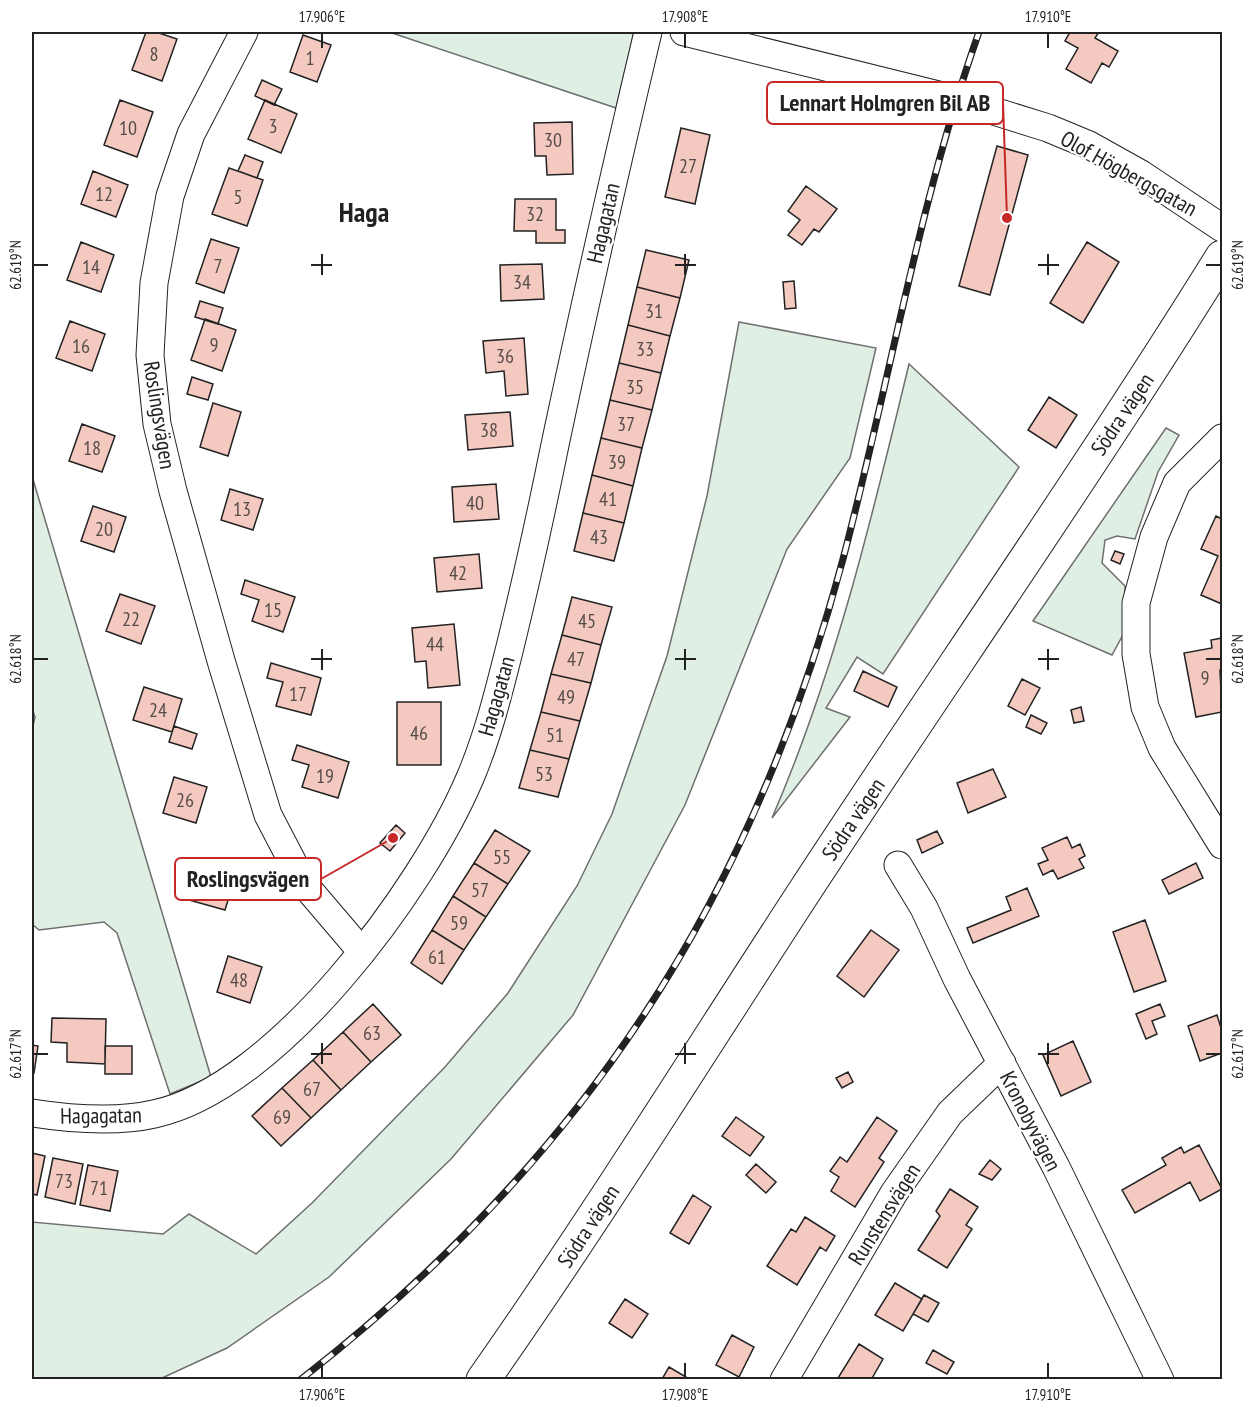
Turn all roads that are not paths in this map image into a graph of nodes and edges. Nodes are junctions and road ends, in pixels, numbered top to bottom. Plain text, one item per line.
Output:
1 (244, 32) edge
2 (648, 32) edge
3 (684, 32) edge
4 (1222, 228) edge
5 (1222, 257) edge
6 (1222, 438) edge
7 (1222, 845) edge
8 (898, 865) dead end
9 (362, 952) junction
10 (1002, 1063) junction
11 (32, 1113) edge
12 (483, 1380) edge
13 (784, 1380) edge
14 (1160, 1380) edge

1 - 9 street, Roslingsvägen
2 - 9 street, Hagagatan
3 - 4 street, Olof Högbergsgatan
5 - 12 highway, Södra vägen
6 - 7 street
8 - 10 street, Kronobyvägen
9 - 11 street, Hagagatan
10 - 13 street, Runstensvägen
10 - 14 street, Kronobyvägen

